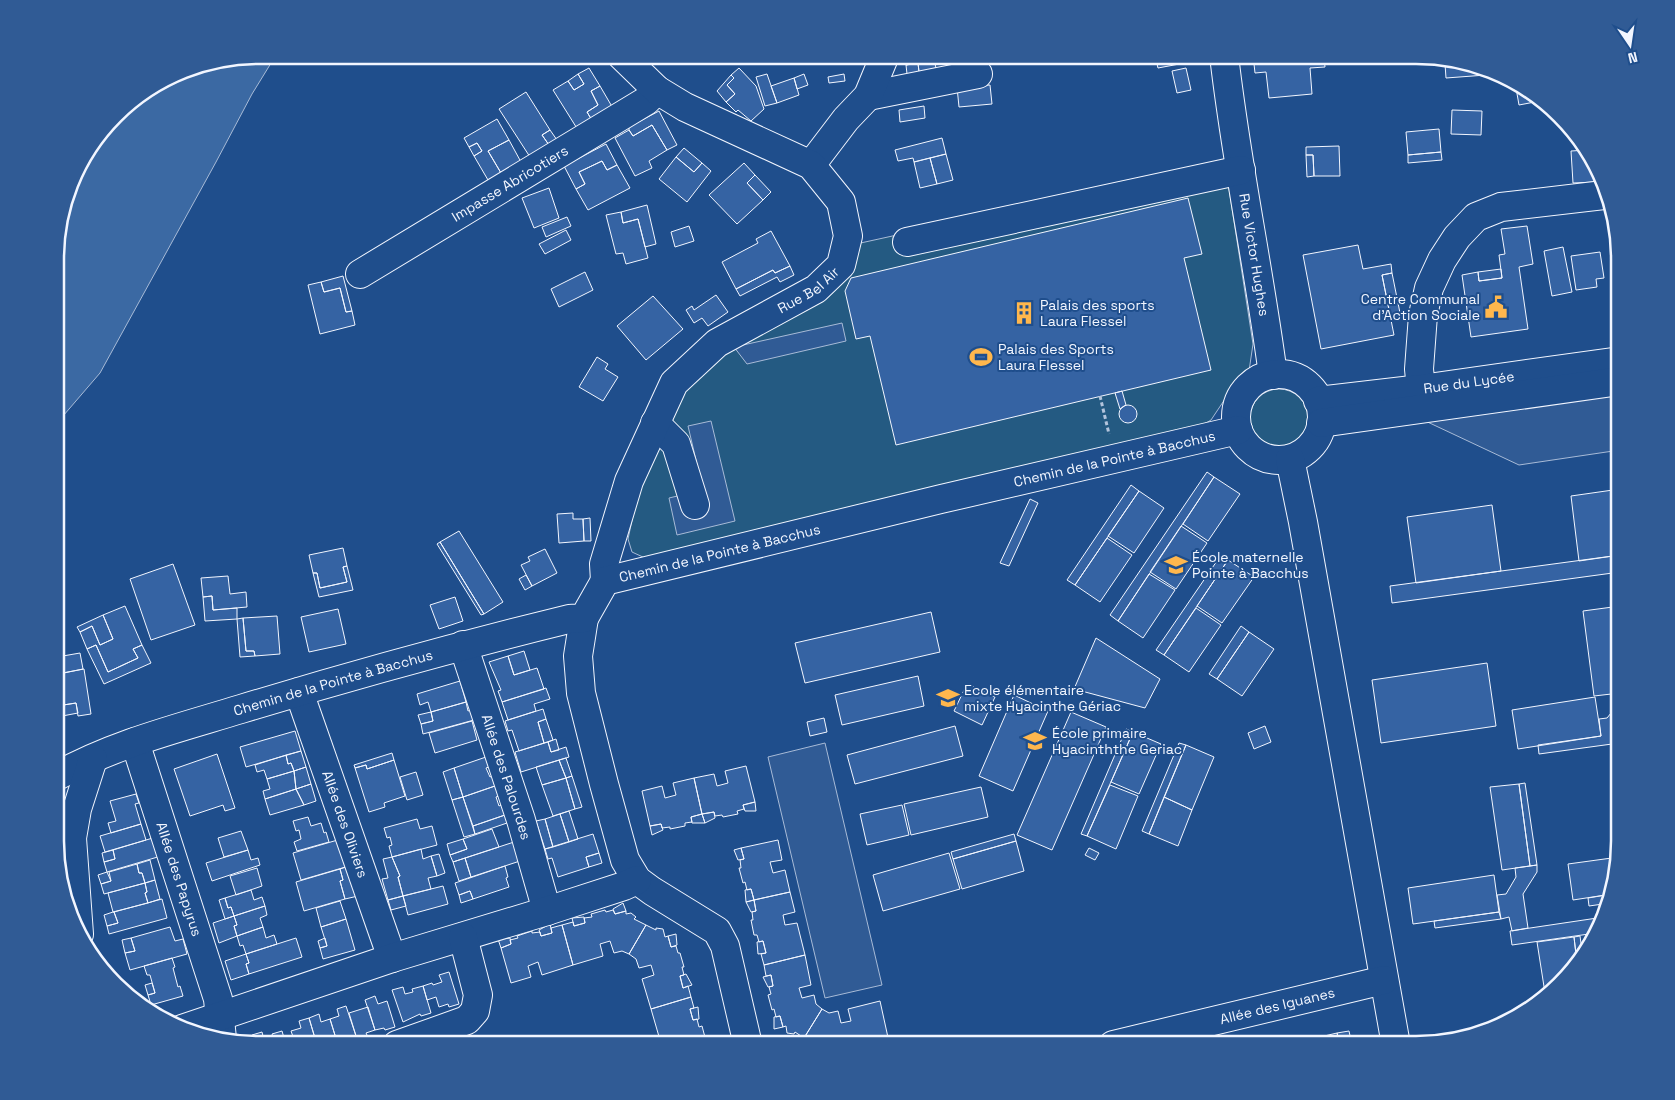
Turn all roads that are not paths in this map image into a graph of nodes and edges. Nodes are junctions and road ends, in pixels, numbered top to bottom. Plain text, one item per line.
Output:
1 (631, 64) edge
2 (881, 64) edge
3 (1225, 64) edge
4 (978, 74) dead end
5 (657, 90) junction
6 (868, 96) junction
7 (811, 165) junction
8 (1241, 170) junction
9 (1601, 195) edge
10 (907, 242) dead end
11 (360, 274) dead end
12 (1611, 362) edge
13 (1273, 375) junction
14 (1611, 382) edge
15 (1421, 389) junction
16 (1320, 412) junction
17 (655, 423) junction
18 (1238, 430) junction
19 (1290, 459) junction
20 (695, 505) dead end
21 (605, 581) junction
22 (584, 618) junction
23 (463, 645) junction
24 (299, 692) junction
25 (135, 742) junction
26 (93, 759) junction
27 (64, 773) edge
28 (637, 880) junction
29 (547, 911) junction
30 (77, 912) edge
31 (463, 936) junction
32 (392, 958) junction
33 (1384, 980) junction
34 (203, 1028) edge
35 (220, 1028) edge
36 (422, 1036) edge
37 (746, 1036) edge
38 (1151, 1036) edge
39 (1394, 1036) edge

1 - 5 street, Rue Bel Air
2 - 6 street
3 - 8 street, Rue Victor Hughes
4 - 6 street
5 - 7 street, Rue Bel Air
5 - 11 street, Impasse Abricotiers
6 - 7 street
7 - 17 street, Rue Bel Air
8 - 10 street
8 - 13 street, Rue Victor Hughes
9 - 15 street
12 - 15 street, Rue du Lycée
13 - 16 street
13 - 18 street
14 - 16 street, Rue du Lycée
15 - 16 street, Rue du Lycée
16 - 19 street
17 - 20 street
17 - 21 street, Rue Bel Air
18 - 19 street
18 - 21 street, Chemin de la Pointe à Bacchus
19 - 33 street
21 - 22 street, Chemin de la Pointe à Bacchus
22 - 23 street, Chemin de la Pointe à Bacchus
22 - 28 street
23 - 24 street, Chemin de la Pointe à Bacchus
23 - 29 street, Allée des Palourdes
24 - 25 street, Chemin de la Pointe à Bacchus
24 - 32 street, Allée des Oliviers
25 - 26 street, Chemin de la Pointe à Bacchus
25 - 35 street, Allée des Papyrus
26 - 27 street, Chemin de la Pointe à Bacchus
26 - 30 street
28 - 29 street
28 - 37 street
29 - 31 street
31 - 32 street
31 - 36 street
32 - 35 street
33 - 38 street, Allée des Iguanes
33 - 39 street
34 - 35 street

